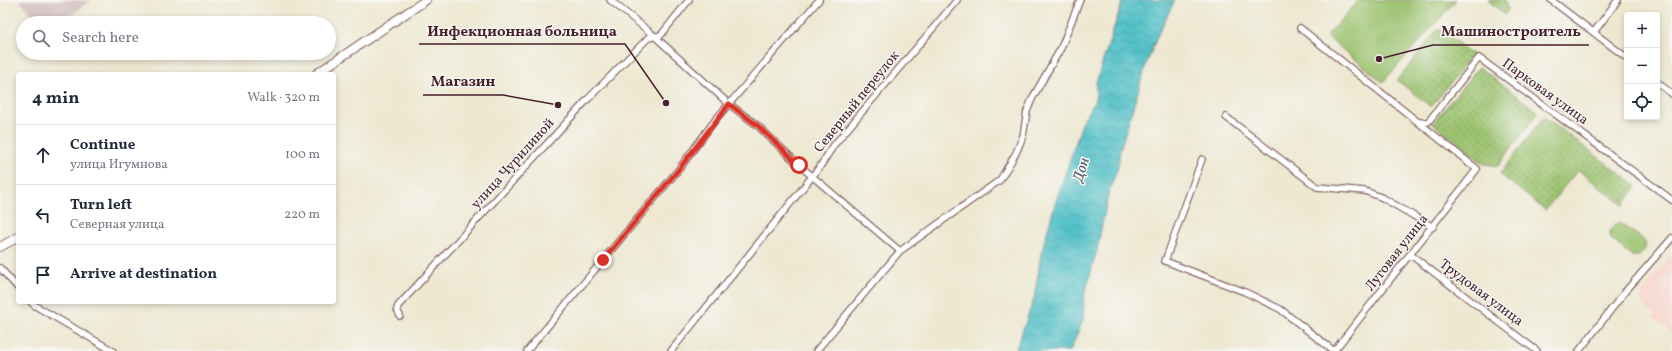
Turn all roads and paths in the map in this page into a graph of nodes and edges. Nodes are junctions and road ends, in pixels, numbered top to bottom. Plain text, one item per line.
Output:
1 (426, 0) edge
2 (610, 0) edge
3 (689, 0) edge
4 (819, 0) edge
5 (957, 0) edge
6 (1080, 0) edge
7 (1551, 0) edge
8 (1618, 0) edge
9 (1300, 28) dead end
10 (1594, 32) junction
11 (654, 37) junction
12 (1624, 56) edge
13 (319, 72) edge
14 (1660, 84) edge
15 (1672, 94) edge
16 (729, 104) junction
17 (1226, 117) dead end
18 (1418, 122) junction
19 (1202, 159) dead end
20 (812, 176) junction
21 (1672, 200) edge
22 (1433, 227) junction
23 (16, 238) edge
24 (1672, 238) edge
25 (0, 248) edge
26 (900, 251) junction
27 (1411, 255) junction
28 (0, 268) edge
29 (16, 286) edge
30 (33, 304) edge
31 (400, 316) dead end
32 (113, 351) edge
33 (527, 351) edge
34 (671, 351) edge
35 (816, 351) edge
36 (1334, 351) edge
37 (1537, 351) edge
38 (1579, 351) edge

1 - 13 street
2 - 11 street
3 - 11 street, улица Чурилиной
4 - 16 street
5 - 20 street, Северный переулок
6 - 26 street
7 - 10 street
8 - 10 street
9 - 18 street
10 - 12 street
11 - 16 street
11 - 31 street, улица Чурилиной
14 - 15 street
16 - 20 street
16 - 33 street
17 - 22 street
18 - 21 street, Парковая улица
18 - 22 street, Луговая улица
19 - 36 street
20 - 26 street
20 - 34 street, Северный переулок
22 - 27 street, Луговая улица
23 - 25 street
24 - 38 street
26 - 35 street
27 - 36 street, Луговая улица
27 - 37 street, Трудовая улица
28 - 29 street
30 - 32 street

